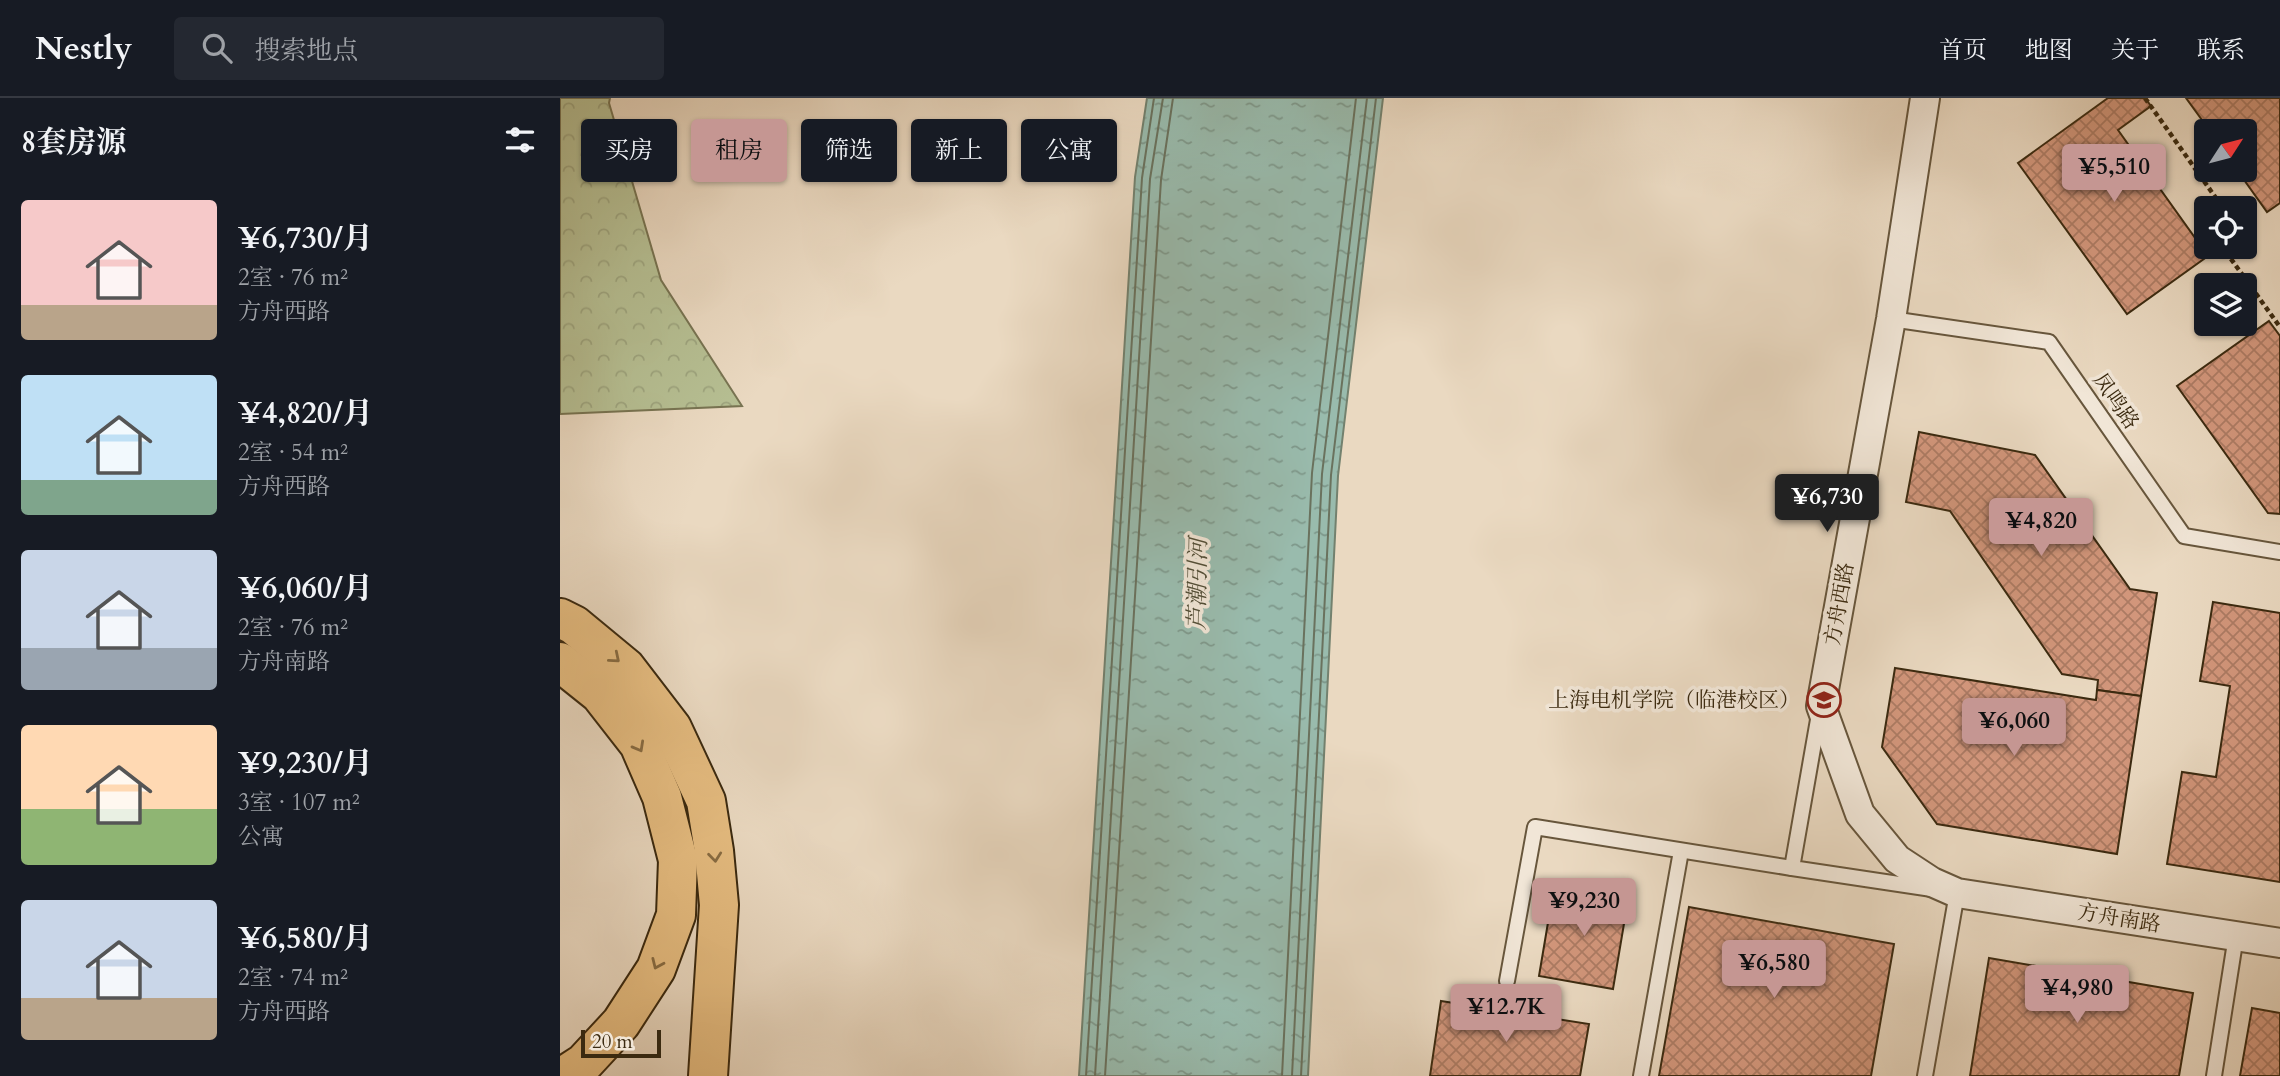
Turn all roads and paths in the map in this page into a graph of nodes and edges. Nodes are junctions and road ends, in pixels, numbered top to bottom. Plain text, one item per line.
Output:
1 (1925, 98) edge
2 (2145, 98) edge
3 (2214, 196) edge
4 (2231, 259) edge
5 (1891, 319) junction
6 (2280, 327) edge
7 (2280, 552) edge
8 (560, 618) edge
9 (560, 662) edge
10 (1821, 706) junction
11 (1681, 850) junction
12 (1792, 868) junction
13 (1957, 893) junction
14 (2236, 936) junction
15 (2280, 943) edge
16 (1507, 981) dead end
17 (564, 1076) edge
18 (708, 1076) edge
19 (1641, 1076) edge
20 (1925, 1076) edge
21 (2214, 1076) edge

1 - 5 street, 方舟西路
2 - 3 path
4 - 6 path
5 - 7 lane, 凤鸣路
5 - 10 street, 方舟西路
8 -> 18 highway
9 -> 17 highway
10 - 12 lane
10 - 13 street
11 - 12 lane
11 - 16 lane
11 - 19 lane
12 - 13 lane
13 - 14 street, 方舟南路
13 - 20 lane
14 - 15 street, 方舟南路
14 - 21 lane

